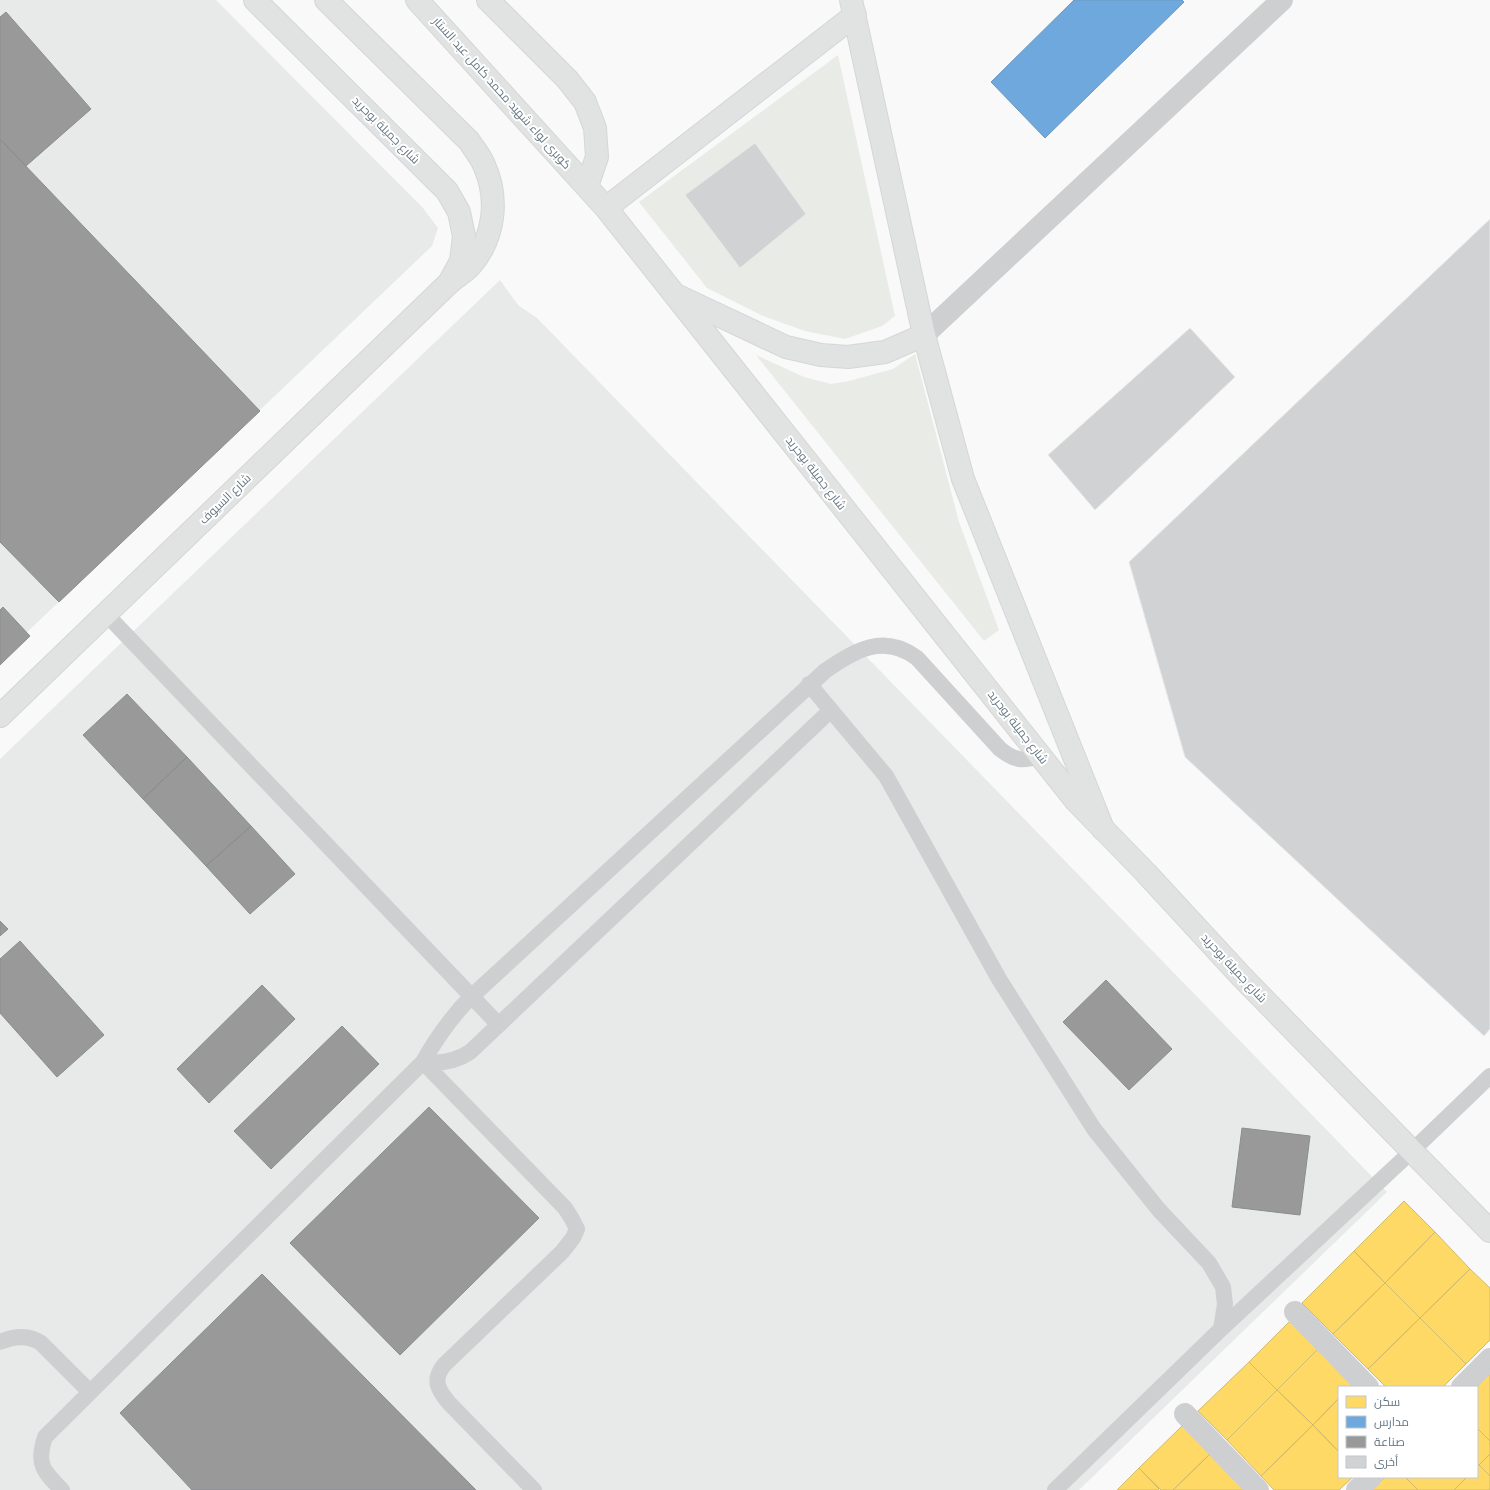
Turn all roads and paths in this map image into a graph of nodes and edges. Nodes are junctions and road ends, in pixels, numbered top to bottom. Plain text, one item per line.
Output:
1 (255, 0) edge
2 (326, 0) edge
3 (417, 0) edge
4 (488, 0) edge
5 (1282, 0) edge
6 (853, 8) edge
7 (587, 186) junction
8 (606, 208) junction
9 (449, 283) junction
10 (674, 295) junction
11 (924, 335) junction
12 (106, 614) junction
13 (809, 684) junction
14 (831, 710) junction
15 (0, 716) edge
16 (1040, 755) junction
17 (1103, 829) junction
18 (472, 996) junction
19 (499, 1025) junction
20 (423, 1062) junction
21 (1490, 1076) edge
22 (1412, 1151) junction
23 (1490, 1231) edge
24 (1295, 1312) dead end
25 (1221, 1329) junction
26 (0, 1342) edge
27 (1490, 1359) edge
28 (1367, 1386) edge
29 (1463, 1386) edge
30 (90, 1392) junction
31 (1185, 1414) dead end
32 (1369, 1478) edge
33 (62, 1490) edge
34 (534, 1490) edge
35 (1055, 1490) edge
36 (1258, 1490) edge
37 (1357, 1490) edge

1 - 9 main road, شارع جميلة بوحريد
2 - 9 main road
3 - 7 main road, كوبرى لواء شهيد محمد كامل عبد الستار
4 - 7 main road
5 - 11 street
6 - 8 main road
6 - 11 main road
7 - 8 main road, شارع جميلة بوحريد
8 - 10 main road, شارع جميلة بوحريد
9 - 12 main road, شارع السيوف
10 - 11 main road
10 - 16 main road, شارع جميلة بوحريد
11 - 17 main road
12 - 15 main road, شارع السيوف
12 - 18 lane
13 - 14 lane
13 - 16 lane
13 - 18 lane
14 - 19 lane
14 - 25 lane
16 - 17 main road, شارع جميلة بوحريد
17 - 22 main road, شارع جميلة بوحريد
18 - 19 lane
18 - 20 lane
19 - 20 lane
20 - 30 lane
20 - 34 lane
21 - 22 lane
22 - 23 main road, شارع جميلة بوحريد
22 - 25 lane
24 - 28 street
25 - 35 lane
26 - 30 lane
27 - 29 street
30 - 33 lane
31 - 36 street
32 - 37 street

